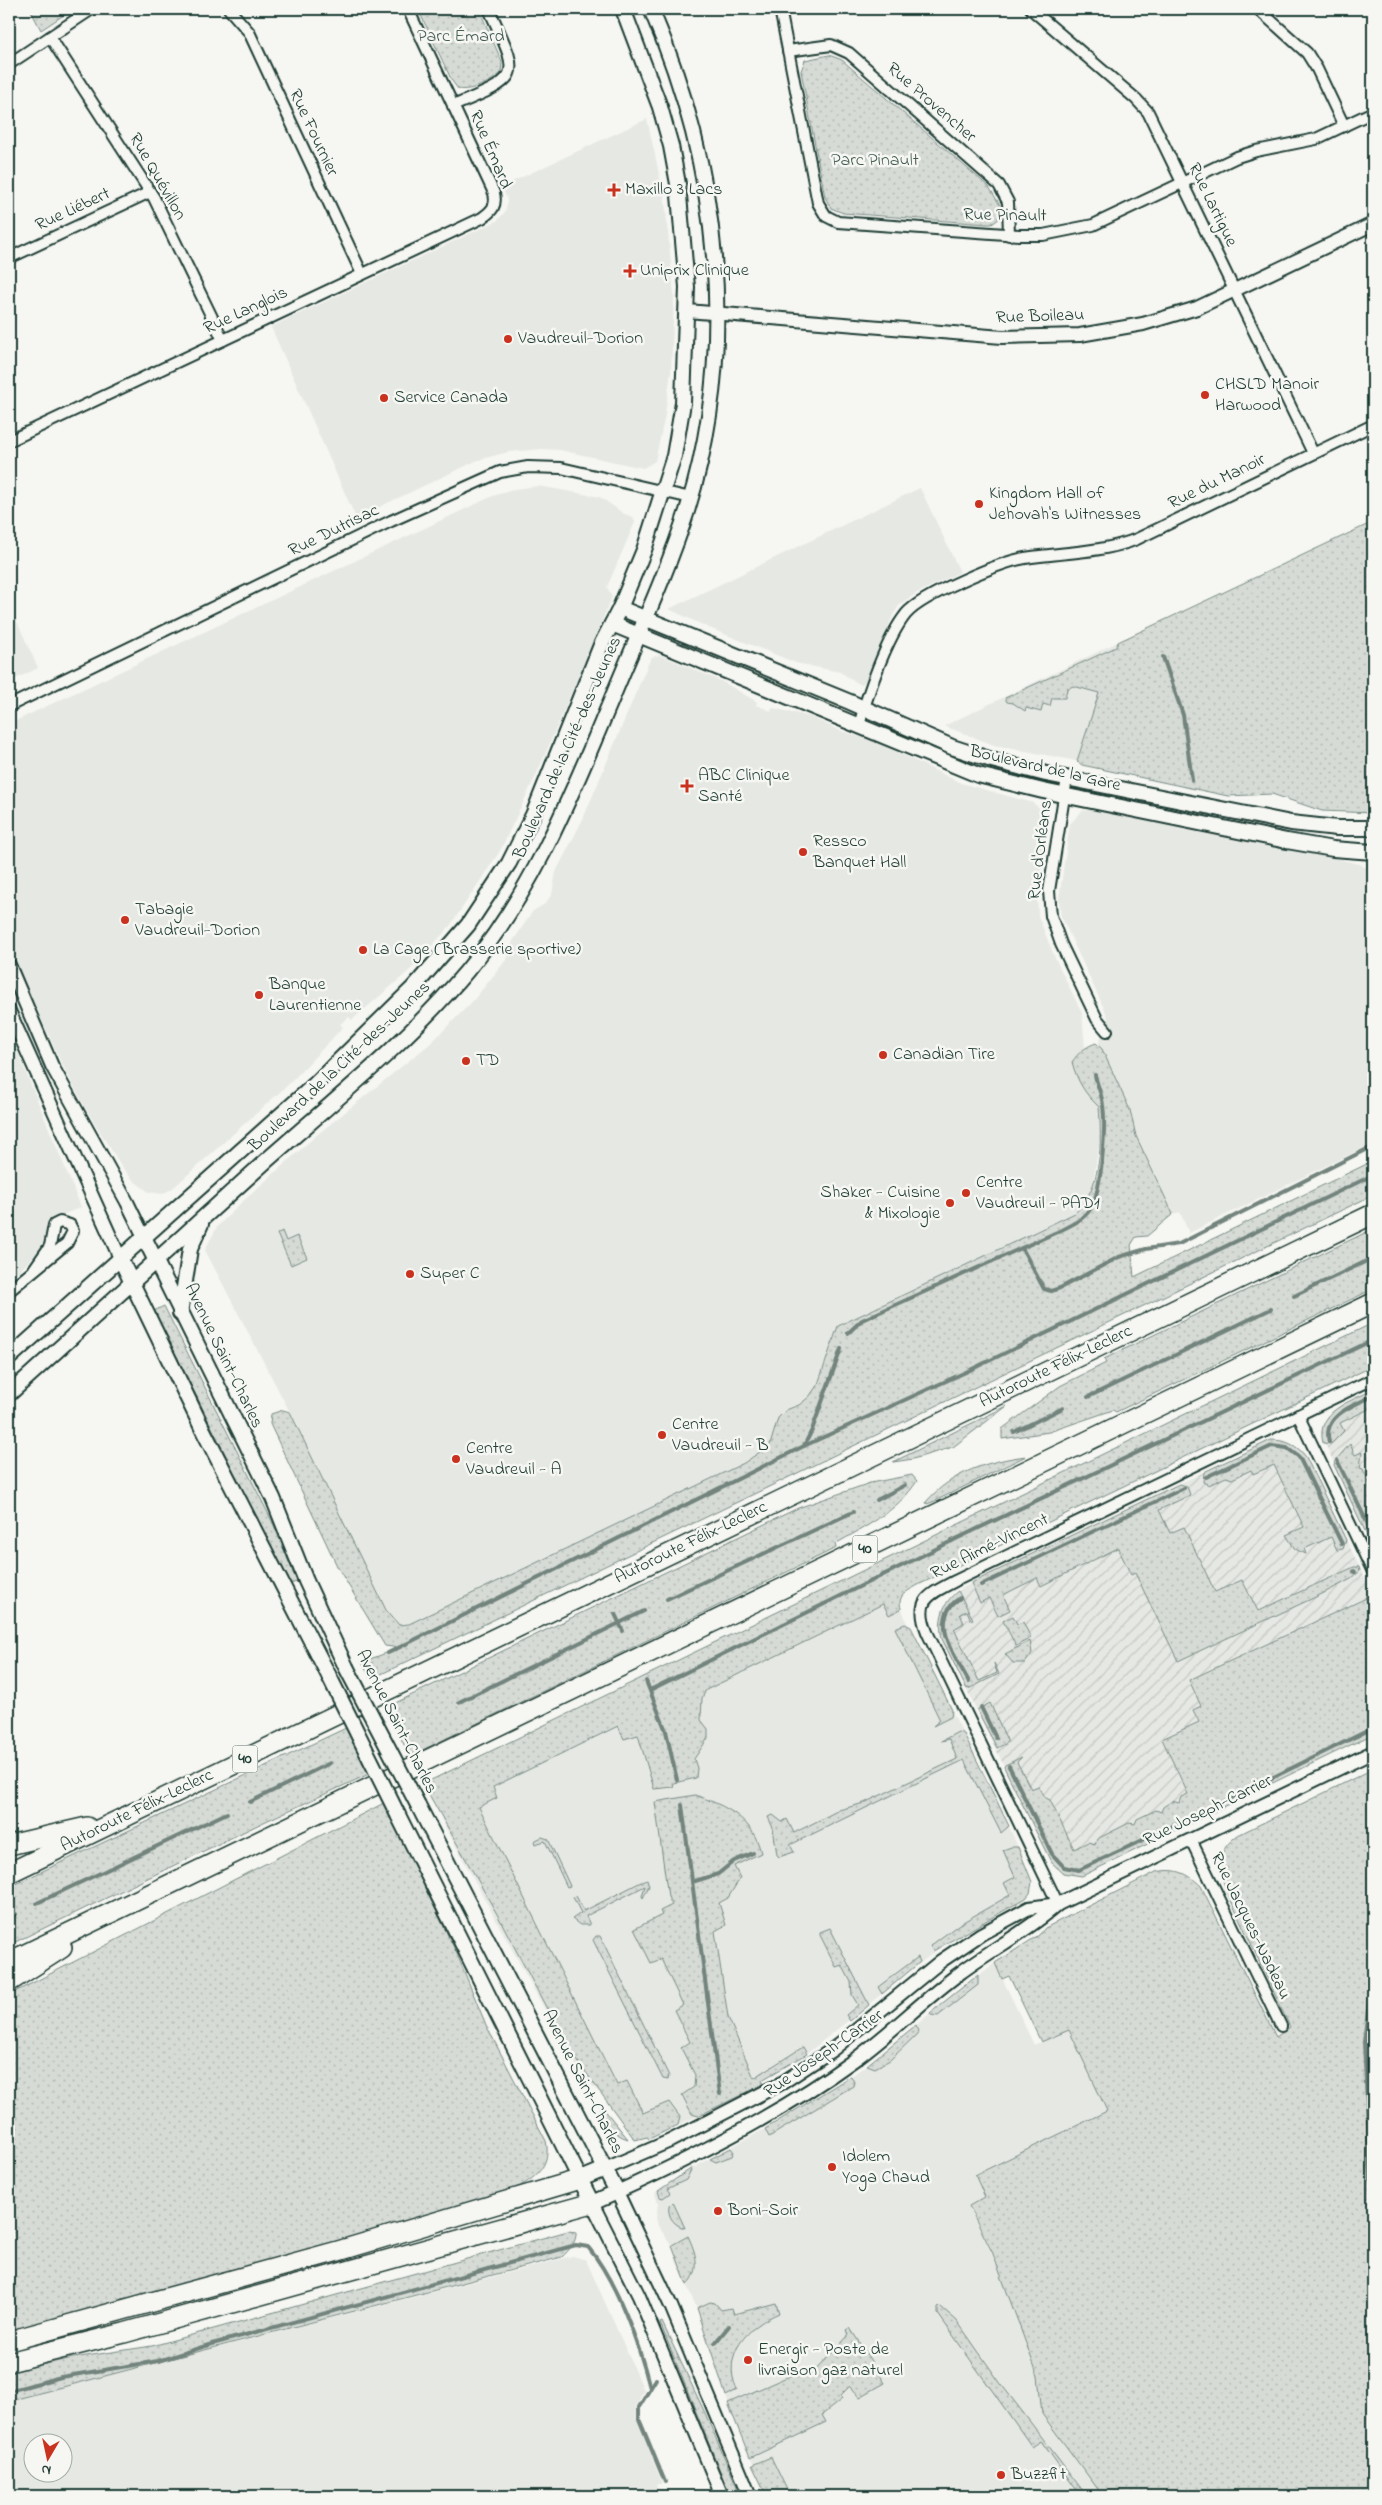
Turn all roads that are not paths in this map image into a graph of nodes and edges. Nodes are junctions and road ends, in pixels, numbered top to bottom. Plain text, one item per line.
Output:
1 (92, 9) edge
2 (229, 9) edge
3 (408, 9) edge
4 (489, 9) edge
5 (623, 9) edge
6 (651, 9) edge
7 (780, 9) edge
8 (1031, 9) edge
9 (1258, 9) edge
10 (50, 37) junction
11 (788, 51) junction
12 (9, 64) edge
13 (453, 106) junction
14 (1373, 112) edge
15 (1344, 126) junction
16 (1183, 184) junction
17 (150, 192) junction
18 (494, 207) joint
19 (1373, 224) edge
20 (1009, 235) junction
21 (9, 258) edge
22 (362, 274) junction
23 (1234, 292) junction
24 (687, 311) junction
25 (717, 315) junction
26 (223, 340) junction
27 (1373, 425) edge
28 (9, 441) edge
29 (1313, 454) junction
30 (664, 491) junction
31 (691, 498) junction
32 (620, 608) junction
33 (645, 618) junction
34 (612, 624) junction
35 (638, 635) junction
36 (9, 706) edge
37 (864, 708) junction
38 (859, 726) junction
39 (1067, 778) junction
40 (1064, 795) junction
41 (1373, 828) edge
42 (1373, 852) edge
43 (9, 965) edge
44 (9, 1010) edge
45 (1108, 1031) dead end
46 (1373, 1214) edge
47 (205, 1217) junction
48 (144, 1237) junction
49 (120, 1258) junction
50 (155, 1262) junction
51 (34, 1269) junction
52 (132, 1282) junction
53 (9, 1291) edge
54 (1373, 1303) edge
55 (180, 1313) junction
56 (9, 1358) edge
57 (1373, 1379) edge
58 (9, 1394) edge
59 (1298, 1415) junction
60 (1373, 1572) edge
61 (1373, 1752) edge
62 (120, 1820) junction
63 (1191, 1840) junction
64 (9, 1845) edge
65 (9, 1873) edge
66 (133, 1902) junction
67 (1058, 1904) junction
68 (9, 1962) edge
69 (9, 1982) edge
70 (1281, 2026) dead end
71 (605, 2169) junction
72 (581, 2179) junction
73 (617, 2192) junction
74 (592, 2203) junction
75 (9, 2341) edge
76 (9, 2362) edge
77 (722, 2496) edge
78 (750, 2496) edge

1 - 10 street
2 - 22 street, Rue Fournier
3 - 13 street, Rue Émard
4 - 13 street, Rue Émard
5 - 24 main road, Boulevard de la Cité-des-Jeunes
6 - 25 main road, Boulevard de la Cité-des-Jeunes
7 - 11 street, Rue Pinault
8 - 16 street, Rue Lartigue
9 - 15 street
10 - 12 street
10 - 17 street, Rue Quévillon
11 - 20 street, Rue Provencher
11 - 20 street, Rue Pinault
13 - 18 street, Rue Émard
14 - 15 street, Rue Pinault
15 - 16 street, Rue Pinault
16 - 20 street, Rue Pinault
16 - 23 street, Rue Lartigue
17 - 21 street, Rue Liébert
17 - 26 street, Rue Quévillon
18 - 22 street, Rue Langlois
19 - 23 street, Rue Boileau
22 - 26 street, Rue Langlois
23 - 25 street, Rue Boileau
23 - 29 street, Rue Lartigue
24 - 25 street, Rue Boileau
24 - 30 main road, Boulevard de la Cité-des-Jeunes
25 - 31 main road, Boulevard de la Cité-des-Jeunes
26 - 28 street, Rue Langlois
27 - 29 street, Rue du Manoir
29 - 37 street, Rue du Manoir
30 - 31 street, Rue Dutrisac
30 - 32 main road, Boulevard de la Cité-des-Jeunes
30 - 36 street, Rue Dutrisac
31 - 33 main road, Boulevard de la Cité-des-Jeunes
32 - 33 main road, Boulevard de la Gare
32 - 34 main road, Boulevard de la Cité-des-Jeunes
33 - 35 main road, Boulevard de la Cité-des-Jeunes
33 - 37 main road, Boulevard de la Gare
34 - 35 main road, Boulevard de la Gare
34 - 48 main road, Boulevard de la Cité-des-Jeunes
35 - 38 main road, Boulevard de la Gare
35 - 47 main road, Boulevard de la Cité-des-Jeunes
37 - 38 street, Rue du Manoir
37 - 39 main road, Boulevard de la Gare
38 - 40 main road, Boulevard de la Gare
39 - 40 street, Rue d'Orléans
39 - 41 main road, Boulevard de la Gare
40 - 42 main road, Boulevard de la Gare
40 - 45 street, Rue d'Orléans
43 - 48 street, Avenue Saint-Charles
44 - 49 street
46 - 62 highway, Autoroute Félix-Leclerc / 40
47 - 50 main road, Boulevard de la Cité-des-Jeunes
47 - 55 main road
48 - 49 main road, Boulevard de la Cité-des-Jeunes
48 - 50 main road, Avenue Saint-Charles
49 - 52 main road
49 - 56 main road, Boulevard de la Cité-des-Jeunes
50 - 52 main road, Boulevard de la Cité-des-Jeunes
50 - 55 main road, Avenue Saint-Charles
51 - 51 street
51 - 53 street
52 - 58 main road, Boulevard de la Cité-des-Jeunes
52 - 72 main road, bridge
54 - 66 highway, 40
55 - 71 main road, Avenue Saint-Charles, bridge
57 - 59 street, Rue Aimé-Vincent
59 - 60 street
59 - 67 street, Rue Aimé-Vincent
61 - 63 street, Rue Joseph-Carrier
62 - 64 highway
62 - 65 highway, Autoroute Félix-Leclerc / 40
63 - 67 street, Rue Joseph-Carrier
63 - 70 street, Rue Jacques-Nadeau
66 - 68 highway, 40
66 - 69 highway
67 - 71 street, Rue Joseph-Carrier
67 - 73 street, Rue Joseph-Carrier
71 - 72 main road, Rue Joseph-Carrier
71 - 73 main road, Avenue Saint-Charles
72 - 74 main road
72 - 75 highway
73 - 74 main road, Rue Joseph-Carrier
73 - 78 street, Avenue Saint-Charles
74 - 76 highway
74 - 77 street

